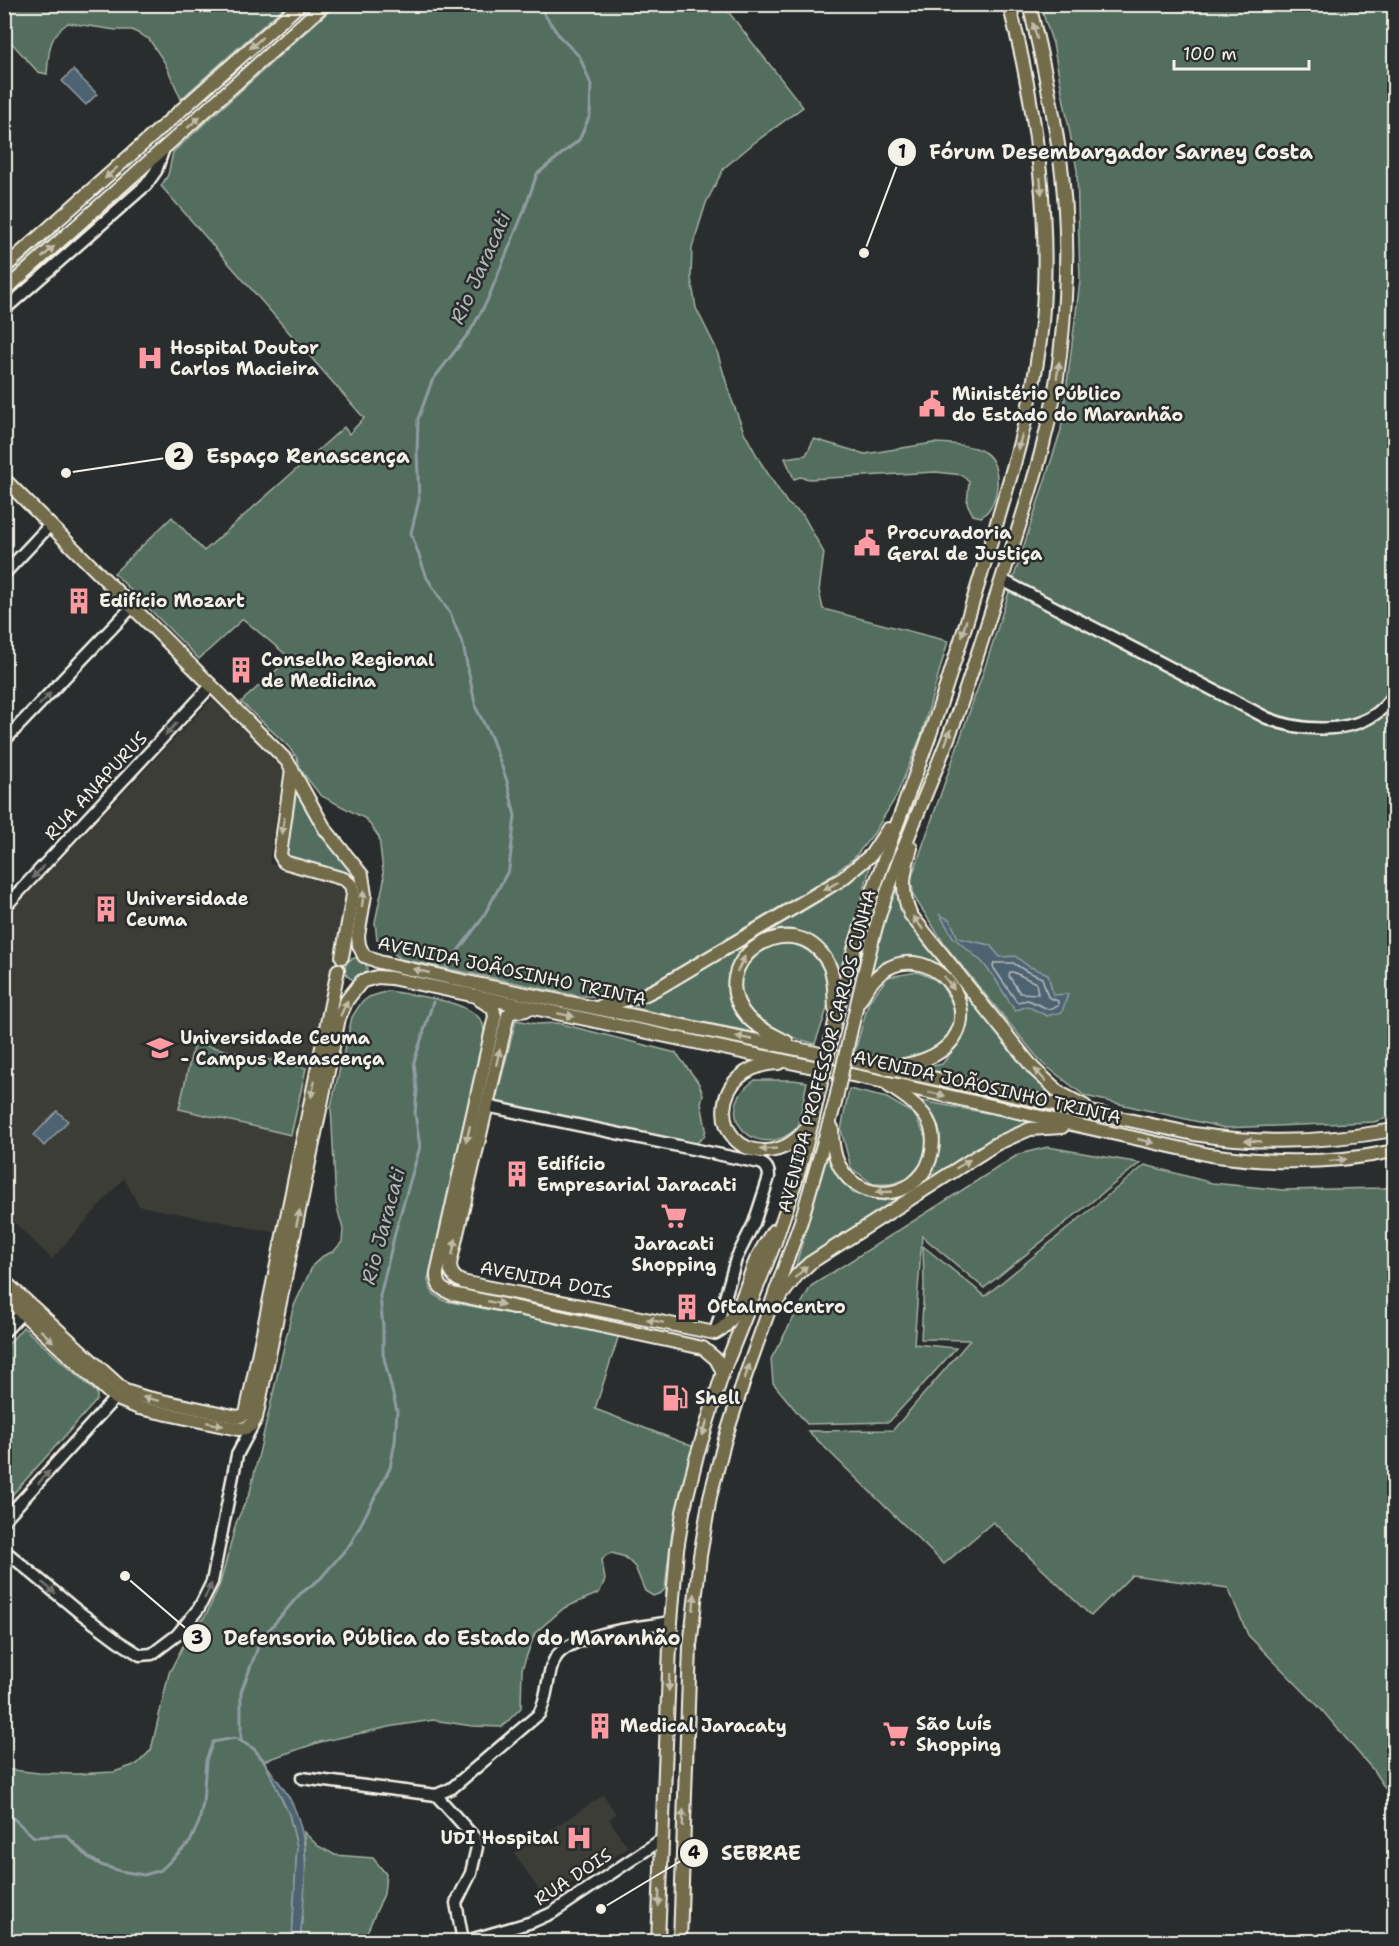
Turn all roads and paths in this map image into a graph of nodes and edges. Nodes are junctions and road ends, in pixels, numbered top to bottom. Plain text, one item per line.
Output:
1 (300, 4) edge
2 (325, 4) edge
3 (1029, 4) edge
4 (1009, 6) edge
5 (1045, 69) junction
6 (1029, 94) junction
7 (164, 148) junction
8 (1059, 152) junction
9 (4, 268) edge
10 (4, 291) edge
11 (4, 310) edge
12 (4, 479) edge
13 (50, 525) junction
14 (4, 574) edge
15 (1002, 580) junction
16 (132, 607) junction
17 (211, 686) junction
18 (1395, 695) edge
19 (4, 741) edge
20 (292, 769) junction
21 (927, 792) junction
22 (908, 795) junction
23 (4, 908) edge
24 (365, 956) junction
25 (342, 957) junction
26 (338, 970) junction
27 (362, 981) junction
28 (468, 994) junction
29 (594, 1008) junction
30 (538, 1009) junction
31 (835, 1024) junction
32 (850, 1032) junction
33 (802, 1050) junction
34 (807, 1065) junction
35 (883, 1068) junction
36 (880, 1081) junction
37 (486, 1106) junction
38 (833, 1108) junction
39 (1107, 1116) junction
40 (813, 1118) junction
41 (1089, 1128) junction
42 (1395, 1130) edge
43 (1395, 1151) edge
44 (786, 1210) junction
45 (4, 1281) edge
46 (4, 1296) edge
47 (560, 1302) junction
48 (738, 1305) junction
49 (22, 1313) junction
50 (556, 1316) junction
51 (766, 1319) junction
52 (740, 1325) junction
53 (4, 1332) edge
54 (715, 1332) junction
55 (723, 1372) junction
56 (115, 1398) junction
57 (251, 1415) junction
58 (4, 1520) edge
59 (4, 1550) edge
60 (671, 1622) junction
61 (302, 1778) dead end
62 (436, 1795) junction
63 (661, 1840) junction
64 (463, 1941) edge
65 (658, 1941) edge
66 (680, 1941) edge

1 -> 9 main road
7 -> 2 main road
5 -> 3 main road, AVENIDA PROFESSOR CARLOS CUNHA
4 - 5 main road
4 - 6 main road, AVENIDA PROFESSOR CARLOS CUNHA
5 - 8 main road, AVENIDA PROFESSOR CARLOS CUNHA
6 - 8 main road
6 -> 22 main road, AVENIDA PROFESSOR CARLOS CUNHA
10 -> 7 main road
7 - 11 street
15 -> 8 main road, AVENIDA PROFESSOR CARLOS CUNHA
12 - 13 main road
13 - 14 street
13 - 16 main road
15 - 18 street
21 -> 15 main road, AVENIDA PROFESSOR CARLOS CUNHA
16 - 17 main road
19 -> 16 street
17 - 20 main road
17 -> 23 street, RUA ANAPURUS
24 -> 20 main road
20 -> 25 main road
21 - 32 main road, AVENIDA PROFESSOR CARLOS CUNHA
39 -> 21 main road
22 -> 29 main road
22 - 31 main road, AVENIDA PROFESSOR CARLOS CUNHA
24 - 25 main road
24 - 27 main road
29 -> 24 main road, AVENIDA JOÃOSINHO TRINTA
25 - 26 main road
26 - 27 main road
26 -> 57 main road
27 - 28 main road, AVENIDA JOÃOSINHO TRINTA
57 -> 27 main road
28 - 30 main road, AVENIDA JOÃOSINHO TRINTA
28 -> 50 main road, AVENIDA DOIS
33 -> 29 main road, AVENIDA JOÃOSINHO TRINTA
30 -> 34 main road, AVENIDA JOÃOSINHO TRINTA
37 -> 30 main road, AVENIDA DOIS
33 -> 31 main road
31 - 40 main road, AVENIDA PROFESSOR CARLOS CUNHA, bridge
32 -> 35 main road
32 - 38 main road, AVENIDA PROFESSOR CARLOS CUNHA, bridge
33 - 35 main road, AVENIDA JOÃOSINHO TRINTA
34 - 36 main road, AVENIDA JOÃOSINHO TRINTA
40 -> 34 main road
35 - 39 main road, AVENIDA JOÃOSINHO TRINTA
36 -> 38 main road
36 -> 41 main road, AVENIDA JOÃOSINHO TRINTA
47 -> 37 main road, AVENIDA DOIS
37 - 54 street
38 - 51 main road, AVENIDA PROFESSOR CARLOS CUNHA
42 -> 39 main road, AVENIDA JOÃOSINHO TRINTA
40 - 44 main road, AVENIDA PROFESSOR CARLOS CUNHA
41 -> 43 main road, AVENIDA JOÃOSINHO TRINTA
51 -> 41 main road
44 - 48 main road
44 - 52 main road, AVENIDA PROFESSOR CARLOS CUNHA
57 -> 45 main road
46 - 49 main road
47 - 50 main road
54 -> 47 main road, AVENIDA DOIS
48 - 52 main road
48 - 54 main road
49 - 53 street
49 -> 56 main road
50 - 55 main road, AVENIDA DOIS
66 -> 51 main road, AVENIDA PROFESSOR CARLOS CUNHA
52 - 55 main road, AVENIDA PROFESSOR CARLOS CUNHA
55 -> 60 main road, AVENIDA PROFESSOR CARLOS CUNHA
56 -> 57 main road
58 -> 56 street
59 -> 57 street
60 - 62 street
60 -> 63 main road, AVENIDA PROFESSOR CARLOS CUNHA
61 - 62 street
62 - 64 street
63 - 64 street, RUA DOIS
63 -> 65 main road, AVENIDA PROFESSOR CARLOS CUNHA

